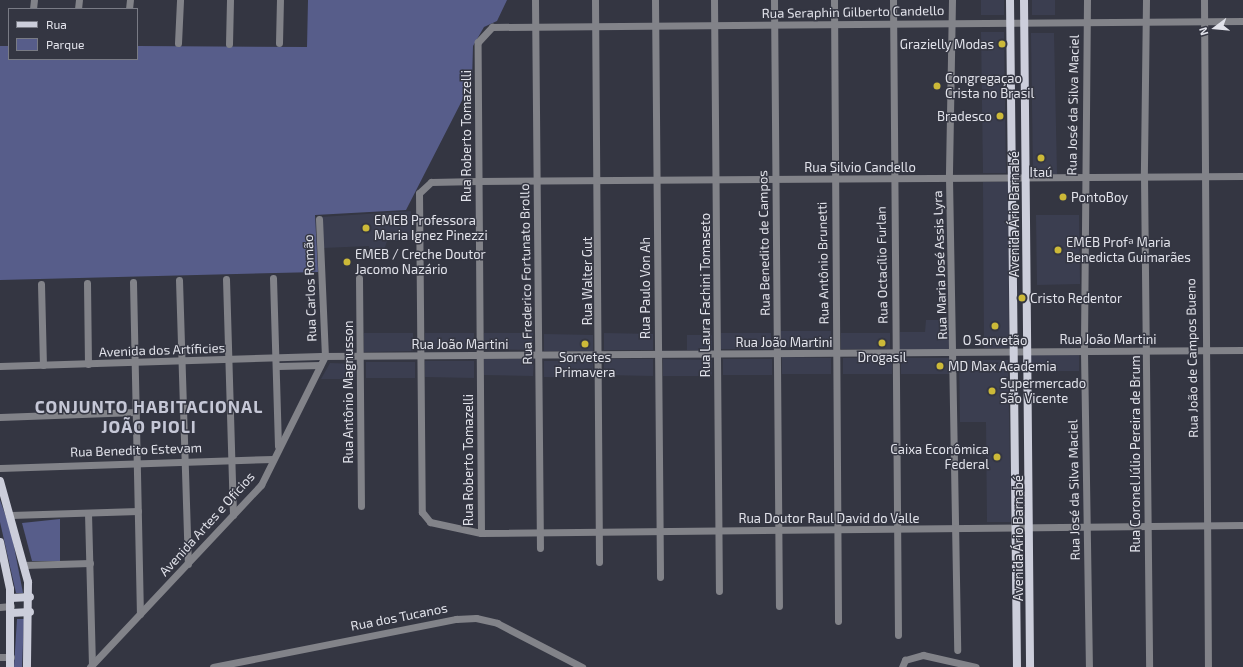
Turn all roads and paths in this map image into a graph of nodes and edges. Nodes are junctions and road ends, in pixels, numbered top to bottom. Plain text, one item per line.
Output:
1 (180, 0) edge
2 (230, 0) edge
3 (280, 0) edge
4 (535, 0) edge
5 (595, 0) edge
6 (655, 0) edge
7 (714, 0) edge
8 (774, 0) edge
9 (834, 0) edge
10 (893, 0) edge
11 (952, 0) edge
12 (1010, 0) edge
13 (1024, 0) edge
14 (1087, 0) edge
15 (1146, 0) edge
16 (1204, 0) edge
17 (1204, 21) junction
18 (1243, 21) edge
19 (1010, 22) junction
20 (1024, 22) junction
21 (1146, 22) junction
22 (952, 23) junction
23 (1087, 23) junction
24 (835, 24) junction
25 (893, 24) junction
26 (775, 25) junction
27 (535, 26) junction
28 (596, 26) junction
29 (656, 26) junction
30 (714, 26) junction
31 (178, 43) dead end
32 (279, 43) dead end
33 (229, 44) dead end
34 (1144, 176) junction
35 (1202, 176) junction
36 (1243, 176) edge
37 (1027, 177) junction
38 (1084, 177) junction
39 (892, 178) junction
40 (949, 178) junction
41 (1012, 178) junction
42 (775, 179) junction
43 (833, 179) junction
44 (598, 180) junction
45 (657, 180) junction
46 (716, 180) junction
47 (478, 181) junction
48 (537, 181) junction
49 (319, 219) dead end
50 (273, 278) dead end
51 (359, 278) dead end
52 (226, 279) dead end
53 (179, 280) dead end
54 (132, 282) dead end
55 (87, 283) dead end
56 (41, 284) dead end
57 (1243, 350) edge
58 (1146, 351) junction
59 (1204, 351) junction
60 (1013, 352) junction
61 (1027, 352) junction
62 (1084, 352) junction
63 (778, 353) junction
64 (895, 353) junction
65 (954, 353) junction
66 (657, 354) junction
67 (717, 354) junction
68 (836, 354) junction
69 (539, 355) junction
70 (599, 355) junction
71 (325, 356) junction
72 (421, 356) junction
73 (480, 356) junction
74 (360, 357) junction
75 (228, 360) junction
76 (182, 362) junction
77 (278, 362) junction
78 (135, 363) junction
79 (88, 364) junction
80 (43, 365) junction
81 (320, 365) junction
82 (0, 366) edge
83 (136, 412) junction
84 (0, 417) edge
85 (278, 448) junction
86 (273, 459) junction
87 (186, 460) junction
88 (232, 460) junction
89 (136, 462) junction
90 (0, 468) edge
91 (0, 481) edge
92 (361, 506) dead end
93 (138, 511) junction
94 (422, 512) joint
95 (88, 513) junction
96 (11, 515) junction
97 (233, 515) junction
98 (1207, 525) junction
99 (1243, 525) edge
100 (1087, 526) junction
101 (1147, 526) junction
102 (956, 529) junction
103 (1017, 529) junction
104 (1032, 529) junction
105 (718, 530) junction
106 (896, 530) junction
107 (838, 531) junction
108 (540, 532) junction
109 (598, 532) junction
110 (659, 532) junction
111 (778, 532) junction
112 (481, 533) junction
113 (0, 544) edge
114 (540, 548) dead end
115 (599, 562) dead end
116 (90, 563) junction
117 (188, 564) junction
118 (24, 565) junction
119 (660, 576) dead end
120 (719, 591) dead end
121 (30, 596) junction
122 (11, 606) junction
123 (778, 606) dead end
124 (0, 607) edge
125 (30, 612) junction
126 (140, 614) junction
127 (838, 621) dead end
128 (898, 635) dead end
129 (1017, 642) junction
130 (1030, 642) junction
131 (957, 650) dead end
132 (0, 657) edge
133 (11, 657) junction
134 (91, 666) edge
135 (10, 667) edge
136 (27, 667) edge
137 (213, 667) edge
138 (582, 667) edge
139 (902, 667) edge
140 (976, 667) edge
141 (1017, 667) edge
142 (1030, 667) edge
143 (1088, 667) edge
144 (1149, 667) edge
145 (1208, 667) edge

1 - 31 street
2 - 33 street
3 - 32 street
4 - 27 street, Rua Frederico Fortunato Brollo
5 - 28 street, Rua Walter Gut
6 - 29 street, Rua Paulo Von Ah
7 - 30 street, Rua Laura Fachini Tomaseto
8 - 26 street, Rua Benedito de Campos
9 - 24 street, Rua Antônio Brunetti
10 - 25 street, Rua Octacílio Furlan
11 - 22 street, Rua Maria José Assis Lyra
12 - 19 main road, Avenida Ário Barnabé
13 - 20 main road, Avenida Ário Barnabé
14 - 23 street, Rua José da Silva Maciel
15 - 21 street, Rua Coronel Júlio Pereira de Brum
16 - 17 street, Rua João de Campos Bueno
17 - 18 street, Rua Seraphin Gilberto Candello
17 - 21 street, Rua Seraphin Gilberto Candello
17 - 35 street, Rua João de Campos Bueno
19 - 20 street, Rua Seraphin Gilberto Candello
19 - 22 street, Rua Seraphin Gilberto Candello
19 - 41 main road, Avenida Ário Barnabé
20 - 23 street, Rua Seraphin Gilberto Candello
20 - 37 main road, Avenida Ário Barnabé
21 - 23 street, Rua Seraphin Gilberto Candello
21 - 34 street, Rua Coronel Júlio Pereira de Brum
22 - 25 street, Rua Seraphin Gilberto Candello
22 - 40 street, Rua Maria José Assis Lyra
23 - 38 street, Rua José da Silva Maciel
24 - 25 street, Rua Seraphin Gilberto Candello
24 - 26 street, Rua Seraphin Gilberto Candello
24 - 43 street, Rua Antônio Brunetti
25 - 39 street, Rua Octacílio Furlan
26 - 30 street, Rua Seraphin Gilberto Candello
26 - 42 street, Rua Benedito de Campos
27 - 28 street, Rua Seraphin Gilberto Candello
27 - 47 street, Rua Roberto Tomazelli
27 - 48 street, Rua Frederico Fortunato Brollo
28 - 29 street, Rua Seraphin Gilberto Candello
28 - 44 street, Rua Walter Gut
29 - 30 street, Rua Seraphin Gilberto Candello
29 - 45 street, Rua Paulo Von Ah
30 - 46 street, Rua Laura Fachini Tomaseto
34 - 35 street, Rua Silvio Candello
34 - 38 street, Rua Silvio Candello
34 - 58 street, Rua Coronel Júlio Pereira de Brum
35 - 36 street, Rua Silvio Candello
35 - 59 street, Rua João de Campos Bueno
37 - 38 street, Rua Silvio Candello
37 - 41 street, Rua Silvio Candello
37 - 61 main road, Avenida Ário Barnabé
38 - 62 street, Rua José da Silva Maciel
39 - 40 street, Rua Silvio Candello
39 - 43 street, Rua Silvio Candello
39 - 64 street, Rua Octacílio Furlan
40 - 41 street, Rua Silvio Candello
40 - 65 street, Rua Maria José Assis Lyra
41 - 60 main road, Avenida Ário Barnabé
42 - 43 street, Rua Silvio Candello
42 - 46 street, Rua Silvio Candello
42 - 63 street, Rua Benedito de Campos
43 - 68 street, Rua Antônio Brunetti
44 - 45 street, Rua Silvio Candello
44 - 48 street, Rua Silvio Candello
44 - 70 street, Rua Walter Gut
45 - 46 street, Rua Silvio Candello
45 - 66 street, Rua Paulo Von Ah
46 - 67 street, Rua Laura Fachini Tomaseto
47 - 48 street, Rua Silvio Candello
47 - 72 street, Rua Silvio Candello
47 - 73 street, Rua Roberto Tomazelli
48 - 69 street, Rua Frederico Fortunato Brollo
49 - 71 street, Rua Carlos Romão
50 - 77 street
51 - 74 street, Rua Antônio Magnusson
52 - 75 street
53 - 76 street
54 - 78 street
55 - 79 street
56 - 80 street
57 - 59 street, Rua João Martini
58 - 59 street, Rua João Martini
58 - 62 street, Rua João Martini
58 - 101 street, Rua Coronel Júlio Pereira de Brum
59 - 98 street, Rua João de Campos Bueno
60 - 61 street, Rua João Martini
60 - 65 street, Rua João Martini
60 - 103 main road, Avenida Ário Barnabé
61 - 62 street, Rua João Martini
61 - 104 main road, Avenida Ário Barnabé
62 - 100 street, Rua José da Silva Maciel
63 - 67 street, Rua João Martini
63 - 68 street, Rua João Martini
63 - 111 street, Rua Benedito de Campos
64 - 65 street, Rua João Martini
64 - 68 street, Rua João Martini
64 - 106 street, Rua Octacílio Furlan
65 - 102 street, Rua Maria José Assis Lyra
66 - 67 street, Rua João Martini
66 - 70 street, Rua João Martini
66 - 110 street, Rua Paulo Von Ah
67 - 105 street, Rua Laura Fachini Tomaseto
68 - 107 street, Rua Antônio Brunetti
69 - 70 street, Rua João Martini
69 - 73 street, Rua João Martini
69 - 108 street, Rua Frederico Fortunato Brollo
70 - 109 street, Rua Walter Gut
71 - 74 street, Rua João Martini
71 - 77 street, Avenida dos Artíficies
71 - 81 street, Avenida Artes e Ofícios
72 - 73 street, Rua João Martini
72 - 74 street, Rua João Martini
72 - 94 street, Rua Silvio Candello
73 - 112 street, Rua Roberto Tomazelli
74 - 92 street, Rua Antônio Magnusson
75 - 76 street, Avenida dos Artíficies
75 - 77 street, Avenida dos Artíficies
75 - 88 street
76 - 78 street, Avenida dos Artíficies
76 - 87 street
77 - 81 street
77 - 85 street
78 - 79 street, Avenida dos Artíficies
78 - 83 street
79 - 80 street, Avenida dos Artíficies
80 - 82 street, Avenida dos Artíficies
81 - 85 street, Avenida Artes e Ofícios
83 - 84 street
83 - 89 street
85 - 86 street, Avenida Artes e Ofícios
86 - 88 street, Rua Benedito Estevam
86 - 97 street, Avenida Artes e Ofícios
87 - 88 street, Rua Benedito Estevam
87 - 89 street, Rua Benedito Estevam
87 - 117 street
88 - 97 street
89 - 90 street, Rua Benedito Estevam
89 - 93 street
91 - 96 main road
93 - 95 street
93 - 126 street
94 - 112 street, Rua Doutor Raul David do Valle
95 - 96 street
95 - 116 street
96 - 118 main road
97 - 117 street, Avenida Artes e Ofícios
98 - 99 street, Rua Doutor Raul David do Valle
98 - 101 street, Rua Doutor Raul David do Valle
98 - 145 street, Rua João de Campos Bueno
100 - 101 street, Rua Doutor Raul David do Valle
100 - 104 street, Rua Doutor Raul David do Valle
100 - 143 street, Rua José da Silva Maciel
101 - 144 street, Rua Coronel Júlio Pereira de Brum
102 - 103 street, Rua Doutor Raul David do Valle
102 - 106 street, Rua Doutor Raul David do Valle
102 - 131 street, Rua Maria José Assis Lyra
103 - 104 street, Rua Doutor Raul David do Valle
103 - 129 main road, Avenida Ário Barnabé
104 - 130 main road, Avenida Ário Barnabé
105 - 110 street, Rua Doutor Raul David do Valle
105 - 111 street, Rua Doutor Raul David do Valle
105 - 120 street, Rua Laura Fachini Tomaseto
106 - 107 street, Rua Doutor Raul David do Valle
106 - 128 street, Rua Octacílio Furlan
107 - 111 street, Rua Doutor Raul David do Valle
107 - 127 street, Rua Antônio Brunetti
108 - 109 street, Rua Doutor Raul David do Valle
108 - 112 street, Rua Doutor Raul David do Valle
108 - 114 street, Rua Frederico Fortunato Brollo
109 - 110 street, Rua Doutor Raul David do Valle
109 - 115 street, Rua Walter Gut
110 - 119 street, Rua Paulo Von Ah
111 - 123 street, Rua Benedito de Campos
113 - 122 main road
116 - 118 street
116 - 134 street
117 - 126 street, Avenida Artes e Ofícios
118 - 121 main road
121 - 122 main road
121 - 125 main road
122 - 124 street
122 - 125 main road
122 - 133 main road
125 - 136 main road
126 - 134 street, Avenida Artes e Ofícios
129 - 130 main road
129 - 141 main road, Avenida Ário Barnabé
130 - 142 main road, Avenida Ário Barnabé
132 - 133 street
133 - 135 main road
137 - 138 street, Rua dos Tucanos
139 - 140 street

